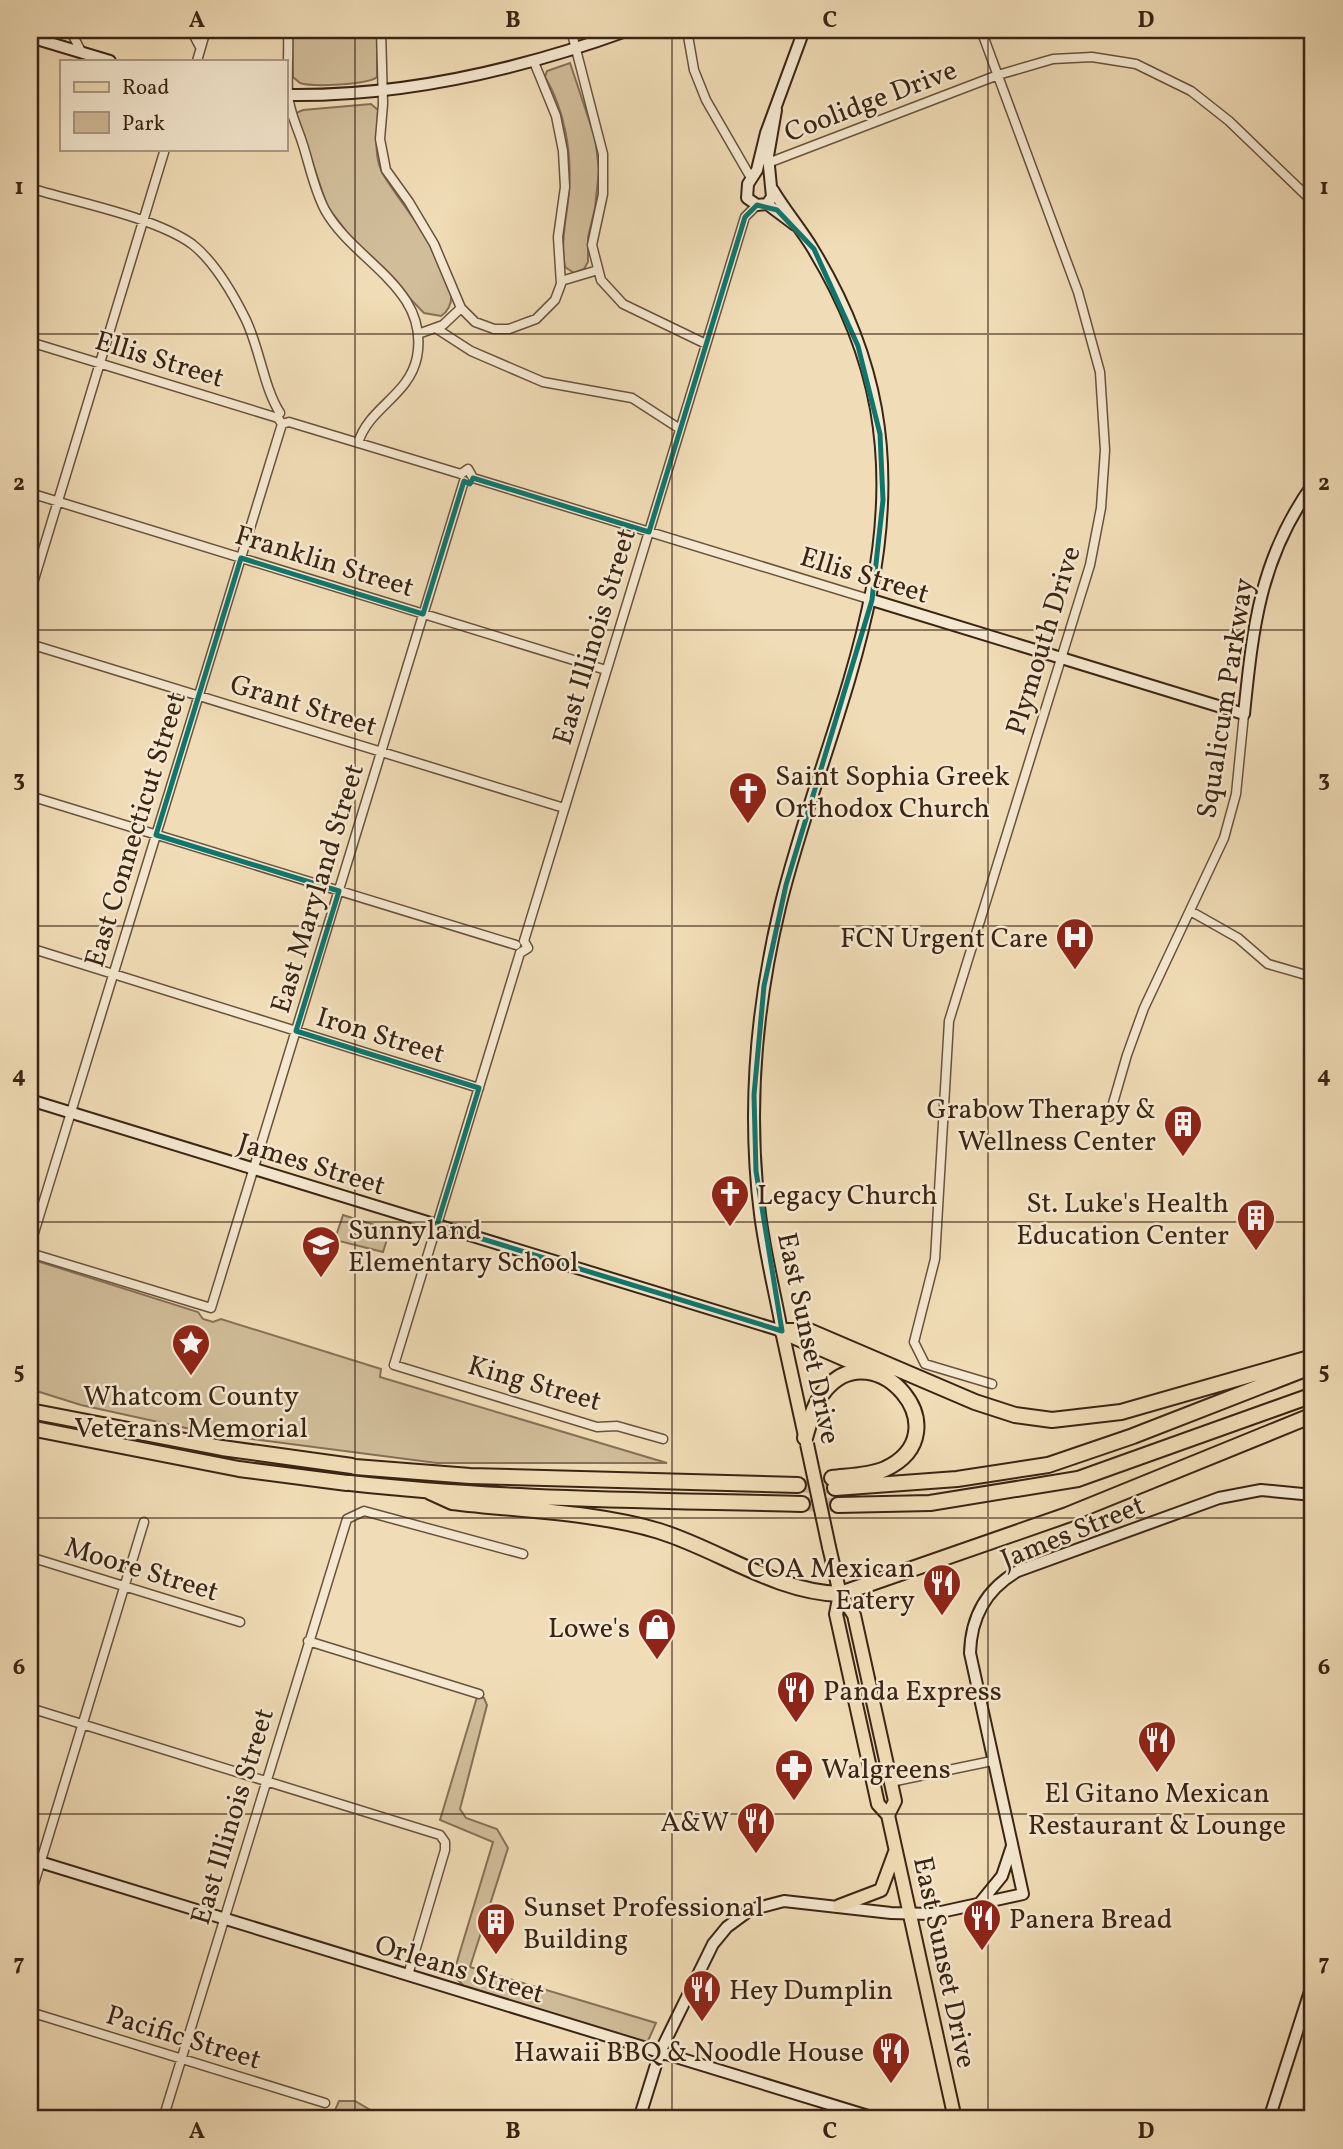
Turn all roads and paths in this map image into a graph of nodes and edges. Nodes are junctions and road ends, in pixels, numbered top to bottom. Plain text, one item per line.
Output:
1 (70, 30) edge
2 (191, 30) edge
3 (206, 30) edge
4 (288, 30) edge
5 (381, 30) edge
6 (571, 30) edge
7 (629, 30) edge
8 (687, 30) edge
9 (804, 30) edge
10 (981, 30) edge
11 (30, 37) edge
12 (200, 47) junction
13 (575, 49) junction
14 (82, 53) junction
15 (106, 60) edge
16 (197, 60) edge
17 (534, 62) junction
18 (998, 75) junction
19 (383, 89) junction
20 (287, 95) edge
21 (165, 150) edge
22 (766, 156) junction
23 (751, 178) junction
24 (30, 188) edge
25 (773, 190) junction
26 (1313, 202) edge
27 (762, 204) junction
28 (142, 222) junction
29 (800, 229) junction
30 (598, 271) junction
31 (561, 281) junction
32 (461, 308) junction
33 (437, 328) junction
34 (418, 334) junction
35 (30, 342) edge
36 (706, 344) junction
37 (99, 363) junction
38 (282, 420) junction
39 (680, 429) junction
40 (358, 443) junction
41 (466, 478) junction
42 (1313, 484) edge
43 (30, 494) edge
44 (57, 502) junction
45 (649, 532) junction
46 (241, 558) junction
47 (30, 593) edge
48 (872, 600) junction
49 (423, 614) junction
50 (30, 644) edge
51 (1061, 658) junction
52 (606, 670) junction
53 (198, 696) junction
54 (1244, 714) junction
55 (381, 752) junction
56 (30, 796) edge
57 (564, 808) junction
58 (156, 835) junction
59 (339, 891) junction
60 (1192, 912) junction
61 (520, 946) junction
62 (30, 948) edge
63 (114, 973) junction
64 (1313, 977) edge
65 (296, 1031) junction
66 (479, 1087) junction
67 (30, 1100) edge
68 (71, 1113) junction
69 (1109, 1117) dead end
70 (253, 1169) junction
71 (437, 1225) junction
72 (30, 1246) edge
73 (30, 1253) edge
74 (782, 1331) junction
75 (1313, 1357) edge
76 (394, 1365) joint
77 (1313, 1366) edge
78 (879, 1374) junction
79 (992, 1384) dead end
80 (1313, 1395) edge
81 (30, 1411) edge
82 (1313, 1415) edge
83 (30, 1428) edge
84 (663, 1439) dead end
85 (806, 1441) junction
86 (798, 1485) tunnel mouth
87 (430, 1492) junction
88 (1313, 1495) edge
89 (802, 1504) tunnel mouth
90 (838, 1505) tunnel mouth
91 (144, 1522) dead end
92 (523, 1554) dead end
93 (30, 1557) edge
94 (125, 1586) junction
95 (840, 1594) junction
96 (240, 1622) dead end
97 (308, 1641) junction
98 (480, 1694) dead end
99 (30, 1708) edge
100 (82, 1724) junction
101 (992, 1761) junction
102 (265, 1781) junction
103 (891, 1782) junction
104 (888, 1815) junction
105 (1013, 1843) junction
106 (896, 1849) junction
107 (35, 1861) edge
108 (30, 1898) edge
109 (980, 1903) junction
110 (839, 1906) junction
111 (910, 1914) junction
112 (224, 1919) junction
113 (408, 1975) junction
114 (1313, 1982) edge
115 (30, 2012) edge
116 (660, 2052) junction
117 (181, 2059) junction
118 (325, 2103) dead end
119 (163, 2119) edge
120 (639, 2119) edge
121 (878, 2119) edge
122 (955, 2119) edge
123 (1269, 2119) edge

1 - 14 street
2 - 12 street
3 - 12 street
4 - 20 street
5 - 19 street
6 - 13 street
7 - 13 street
8 - 23 street
9 - 22 street
10 - 18 street, Plymouth Drive
11 - 14 street
12 - 16 street
13 - 17 street
13 - 30 street
14 - 15 street
17 - 19 street
17 - 31 street
18 - 22 street, Coolidge Drive
18 - 26 street, Coolidge Drive
18 - 51 street, Plymouth Drive
19 - 20 street
19 - 32 street
20 - 34 street
21 - 28 street
22 - 23 street
22 - 25 street
23 - 27 street
24 - 28 street
25 - 27 street
25 - 29 street, East Sunset Drive
27 - 29 street
27 - 36 street, East Illinois Street
28 - 37 street
28 - 38 street
29 - 48 street, East Sunset Drive
30 - 31 street
30 - 36 street
31 - 32 street
32 - 33 street
33 - 34 street
33 - 39 street
34 - 40 street
35 - 37 street, Ellis Street
36 - 39 street, East Illinois Street
37 - 38 street, Ellis Street
37 - 44 street
38 - 40 street, Ellis Street
38 - 46 street, East Connecticut Street
39 - 45 street, East Illinois Street
40 - 41 street, Ellis Street
41 - 45 street, Ellis Street
41 - 49 street, East Maryland Street
42 - 54 street, Squalicum Parkway
43 - 44 street, Franklin Street
44 - 46 street, Franklin Street
44 - 47 street
45 - 48 street, Ellis Street
45 - 52 street, East Illinois Street
46 - 49 street, Franklin Street
46 - 53 street, East Connecticut Street
48 - 51 street, Ellis Street
48 - 74 street, East Sunset Drive
49 - 52 street, Franklin Street
49 - 55 street, East Maryland Street
50 - 53 street, Grant Street
51 - 54 street, Ellis Street
51 - 79 street, Plymouth Drive
52 - 57 street, East Illinois Street
53 - 55 street, Grant Street
53 - 58 street, East Connecticut Street
54 - 60 street, Squalicum Parkway
55 - 57 street, Grant Street
55 - 59 street, East Maryland Street
56 - 58 street
57 - 61 street, East Illinois Street
58 - 59 street
58 - 63 street, East Connecticut Street
59 - 61 street
59 - 65 street, East Maryland Street
60 - 64 street
60 - 69 street, Squalicum Parkway
61 - 66 street, East Illinois Street
62 - 63 street, Iron Street
63 - 65 street, Iron Street
63 - 68 street, East Connecticut Street
65 - 66 street, Iron Street
65 - 70 street, East Maryland Street
66 - 71 street, East Illinois Street
67 - 68 street, James Street
68 - 70 street, James Street
68 - 72 street, East Connecticut Street
70 - 71 street, James Street
70 - 73 street, East Maryland Street
71 - 74 street, James Street
71 - 76 street, East Illinois Street
74 - 75 highway
74 - 78 highway
74 - 85 main road, East Sunset Drive
76 - 84 street, King Street
77 - 78 highway
78 - 85 highway
80 - 90 highway
81 - 86 highway
82 - 95 highway
83 - 87 highway
85 - 95 main road, East Sunset Drive, bridge
87 - 89 highway
87 - 95 highway
88 - 101 street, James Street
91 - 94 street
92 - 97 street, East Illinois Street
93 - 94 street, Moore Street
94 - 96 street, Moore Street
94 - 100 street
95 - 103 main road, East Sunset Drive
95 - 104 main road, East Sunset Drive
97 - 98 street
97 - 102 street, East Illinois Street
99 - 100 street
100 - 102 street
100 - 107 street
101 - 103 street
101 - 105 street, James Street
102 - 112 street, East Illinois Street
102 - 113 street
103 - 104 main road, East Sunset Drive
104 - 106 main road, East Sunset Drive
105 - 109 street
105 - 109 street, James Street
106 - 110 main road
106 - 111 main road, East Sunset Drive
107 - 108 street
107 - 112 street, Orleans Street
109 - 111 street
110 - 111 street
110 - 116 street
111 - 122 main road, East Sunset Drive
112 - 113 street, Orleans Street
112 - 117 street, East Illinois Street
113 - 116 street, Orleans Street
114 - 123 street
115 - 117 street, Pacific Street
116 - 120 street
116 - 121 street, Orleans Street
117 - 118 street, Pacific Street
117 - 119 street, East Illinois Street

